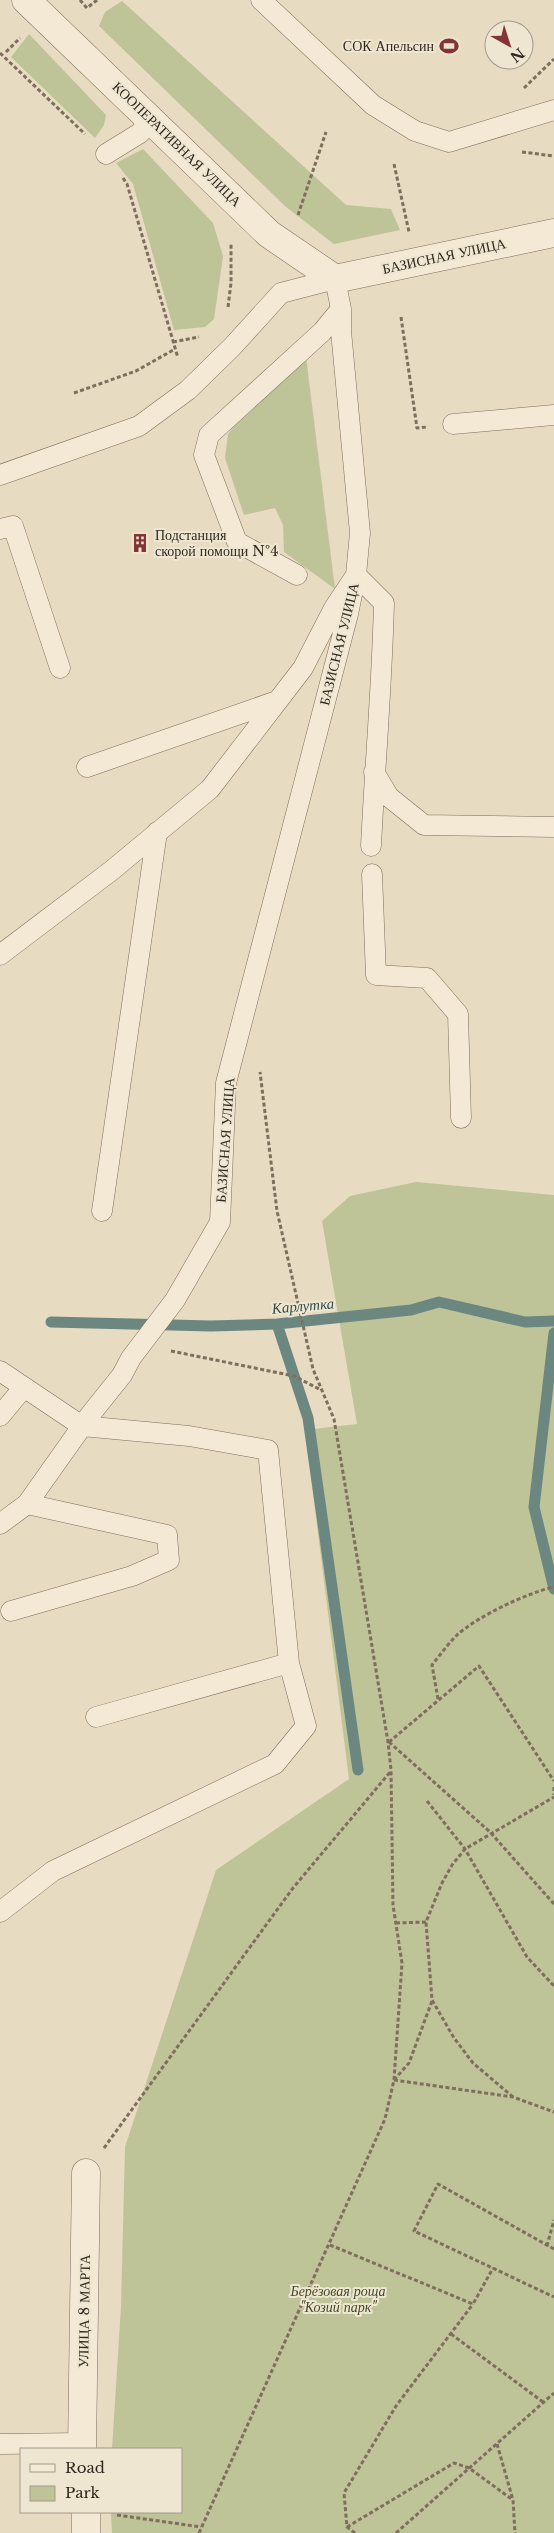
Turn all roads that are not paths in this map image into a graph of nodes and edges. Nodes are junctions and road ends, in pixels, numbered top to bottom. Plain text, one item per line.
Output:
1 (26, 0) edge
2 (261, 0) edge
3 (554, 110) edge
4 (151, 120) junction
5 (106, 154) road end
6 (554, 233) edge
7 (335, 279) junction
8 (341, 309) junction
9 (554, 415) edge
10 (453, 424) road end
11 (0, 475) edge
12 (0, 529) edge
13 (297, 575) dead end
14 (356, 575) junction
15 (60, 668) dead end
16 (277, 701) junction
17 (87, 767) dead end
18 (374, 772) junction
19 (554, 827) edge
20 (158, 832) junction
21 (371, 846) dead end
22 (372, 874) dead end
23 (0, 955) edge
24 (461, 1118) dead end
25 (102, 1211) dead end
26 (0, 1371) edge
27 (24, 1387) junction
28 (0, 1416) edge
29 (82, 1426) junction
30 (27, 1504) junction
31 (0, 1524) edge
32 (11, 1611) dead end
33 (289, 1663) junction
34 (96, 1717) dead end
35 (0, 1912) edge
36 (86, 2173) road end
37 (0, 2444) edge
38 (82, 2446) edge
39 (99, 2513) edge
40 (86, 2533) edge

1 - 4 street, КООПЕРАТИВНАЯ УЛИЦА
2 - 3 lane
4 - 5 lane
4 - 7 street, КООПЕРАТИВНАЯ УЛИЦА
6 - 7 street, БАЗИСНАЯ УЛИЦА
7 - 8 lane, БАЗИСНАЯ УЛИЦА
7 - 11 lane
8 - 13 lane
8 - 14 lane, БАЗИСНАЯ УЛИЦА
9 - 10 lane
12 - 15 lane
14 - 16 lane
14 - 18 lane
14 - 29 lane, БАЗИСНАЯ УЛИЦА
16 - 17 lane
16 - 20 lane
18 - 19 lane
18 - 21 lane
20 - 23 lane
20 - 25 lane
22 - 24 lane
26 - 27 lane
27 - 28 lane
27 - 29 lane
29 - 30 lane
29 - 33 lane
30 - 31 lane
30 - 32 lane
33 - 34 lane
33 - 35 lane
36 - 38 street, УЛИЦА 8 МАРТА
37 - 38 lane
39 - 40 street

